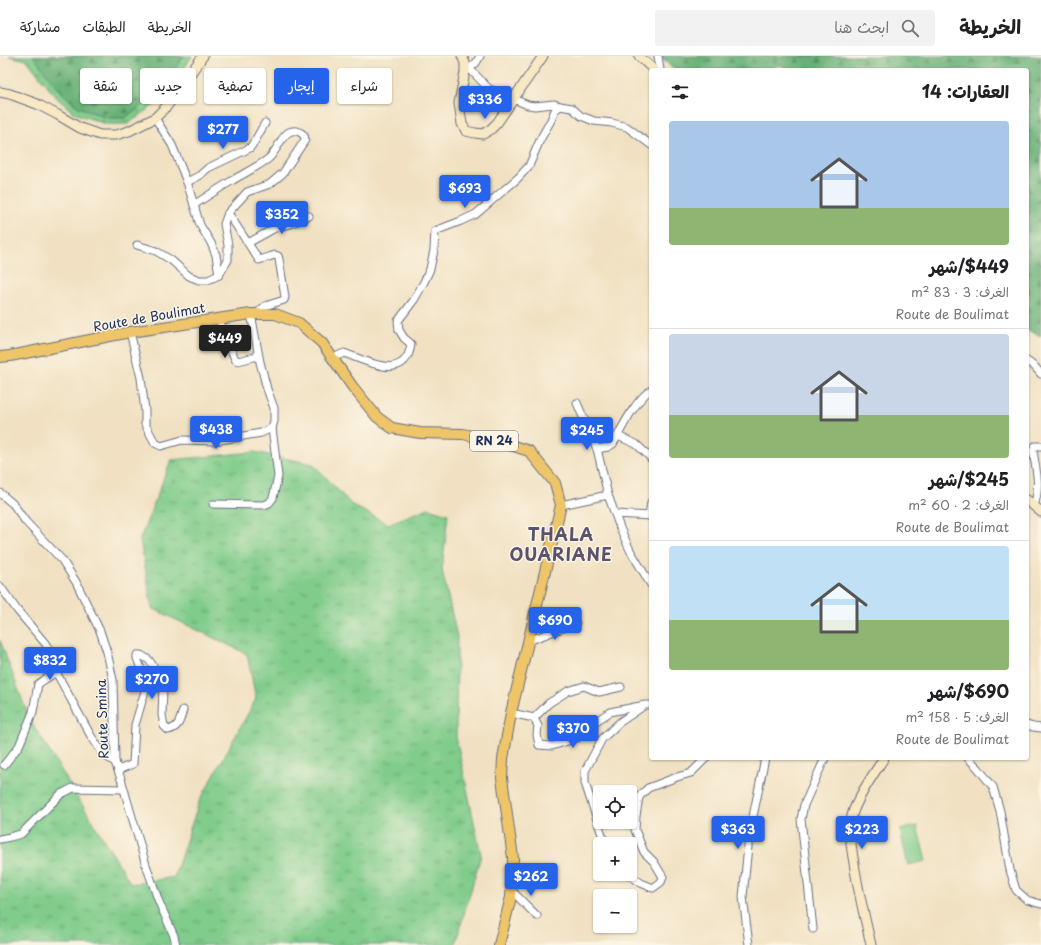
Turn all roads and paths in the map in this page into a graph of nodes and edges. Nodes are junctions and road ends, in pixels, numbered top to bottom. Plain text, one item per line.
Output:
1 (203, 56) edge
2 (462, 56) edge
3 (480, 56) edge
4 (543, 56) edge
5 (639, 56) edge
6 (658, 56) edge
7 (652, 68) edge
8 (660, 68) edge
9 (467, 70) junction
10 (0, 92) edge
11 (513, 99) junction
12 (560, 106) junction
13 (155, 117) junction
14 (264, 123) dead end
15 (649, 144) edge
16 (187, 182) junction
17 (194, 205) junction
18 (228, 213) junction
19 (309, 216) dead end
20 (248, 243) junction
21 (137, 245) dead end
22 (219, 275) junction
23 (254, 314) junction
24 (218, 318) junction
25 (130, 332) junction
26 (258, 356) junction
27 (0, 357) edge
28 (332, 358) junction
29 (1029, 362) edge
30 (1041, 374) edge
31 (649, 391) edge
32 (577, 403) dead end
33 (272, 428) junction
34 (618, 436) junction
35 (1041, 446) edge
36 (597, 449) junction
37 (649, 456) edge
38 (0, 493) edge
39 (608, 495) junction
40 (213, 504) dead end
41 (561, 505) junction
42 (1037, 508) edge
43 (615, 514) junction
44 (649, 516) edge
45 (649, 582) edge
46 (0, 586) edge
47 (576, 623) dead end
48 (528, 641) junction
49 (56, 672) junction
50 (620, 687) dead end
51 (648, 705) edge
52 (183, 710) dead end
53 (511, 713) junction
54 (534, 718) junction
55 (1029, 726) edge
56 (1041, 728) edge
57 (704, 760) edge
58 (765, 760) edge
59 (824, 760) edge
60 (883, 760) edge
61 (970, 760) edge
62 (114, 762) junction
63 (4, 765) dead end
64 (118, 770) junction
65 (124, 789) junction
66 (603, 837) edge
67 (0, 838) edge
68 (637, 880) edge
69 (512, 891) junction
70 (1041, 904) edge
71 (537, 916) dead end
72 (813, 929) dead end
73 (176, 945) edge
74 (499, 945) edge
75 (749, 945) edge
76 (871, 945) edge

1 - 13 main road
2 - 9 main road
3 - 9 street
4 - 11 main road
5 - 7 main road
6 - 8 street
9 - 11 street
9 - 11 main road
10 - 13 main road
11 - 12 street
12 - 15 street
12 - 28 street
13 - 16 street
14 - 16 street
16 - 17 street
17 - 18 street
17 - 22 street
18 - 20 street
18 - 22 street
19 - 20 street
20 - 23 street
21 - 22 street
23 - 24 main road, Route de Boulimat / RN 24
23 - 26 street
23 - 28 main road, Route de Boulimat / RN 24
24 - 25 main road, Route de Boulimat / RN 24
24 - 26 street
25 - 27 main road, Route de Boulimat / RN 24
25 - 33 street
26 - 33 street
28 - 41 main road, Route de Boulimat / RN 24
29 - 30 street
31 - 34 street
32 - 36 street
33 - 40 street
34 - 36 street
34 - 37 street
35 - 42 street
36 - 39 street
38 - 62 street, Route Smina
39 - 41 street
39 - 43 street
41 - 48 main road, Route de Boulimat / RN 24
43 - 44 street
43 - 45 street
46 - 49 street
47 - 48 street
48 - 53 main road, Route de Boulimat / RN 24
49 - 62 street
49 - 63 street
50 - 54 street
51 - 54 street
51 - 66 street
52 - 64 street
53 - 54 street
53 - 69 main road, Route de Boulimat / RN 24
55 - 56 street
57 - 68 street
58 - 75 street
59 - 72 street
60 - 76 main road
61 - 70 street
62 - 64 street, Route Smina
64 - 65 street, Route Smina
65 - 67 street
65 - 73 street, Route Smina
69 - 71 street
69 - 74 main road, Route de Boulimat / RN 24

